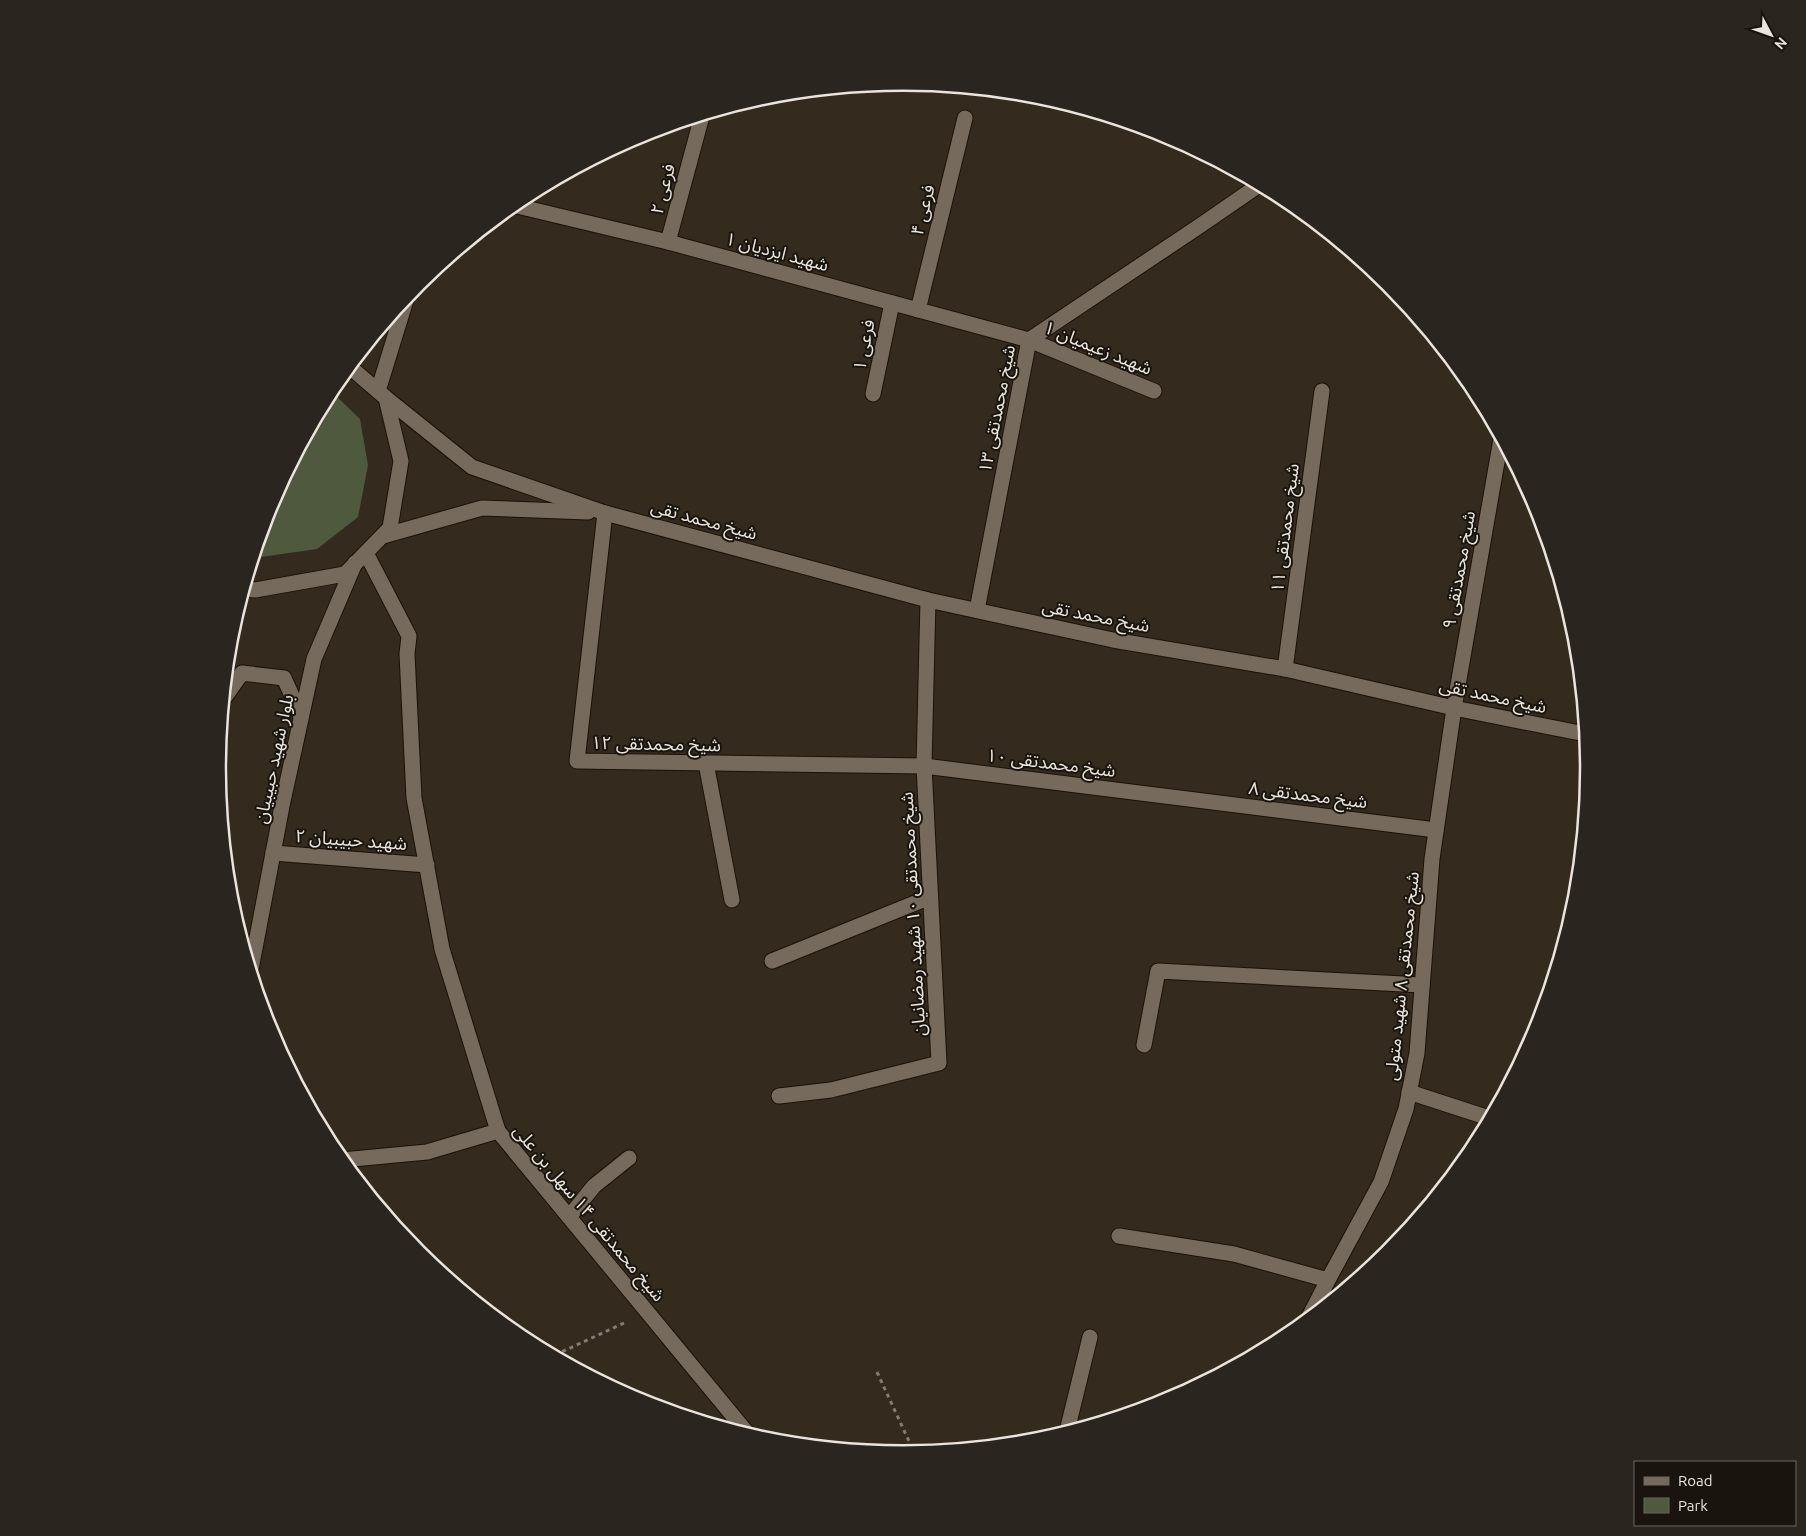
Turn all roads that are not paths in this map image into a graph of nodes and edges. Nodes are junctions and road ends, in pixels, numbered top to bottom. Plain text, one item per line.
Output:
1 (965, 118) dead end
2 (700, 122) edge
3 (1252, 189) edge
4 (524, 208) edge
5 (668, 242) junction
6 (892, 303) junction
7 (918, 310) junction
8 (403, 312) edge
9 (1029, 340) junction
10 (355, 371) edge
11 (1154, 391) dead end
12 (1322, 391) dead end
13 (873, 394) dead end
14 (382, 395) junction
15 (1499, 449) edge
16 (605, 512) junction
17 (383, 536) junction
18 (361, 558) junction
19 (250, 590) edge
20 (928, 600) junction
21 (977, 610) junction
22 (1285, 670) junction
23 (231, 687) edge
24 (1454, 708) junction
25 (301, 716) junction
26 (1578, 733) edge
27 (706, 763) junction
28 (924, 766) junction
29 (1175, 797) joint
30 (1436, 830) junction
31 (273, 853) junction
32 (426, 865) junction
33 (930, 897) junction
34 (732, 900) dead end
35 (253, 957) edge
36 (772, 961) dead end
37 (1422, 985) junction
38 (1144, 1045) dead end
39 (1409, 1092) junction
40 (779, 1096) dead end
41 (1482, 1118) edge
42 (498, 1131) junction
43 (629, 1158) dead end
44 (351, 1159) edge
45 (569, 1217) junction
46 (1119, 1236) dead end
47 (1328, 1280) junction
48 (1315, 1305) edge
49 (1090, 1337) dead end
50 (1069, 1424) edge
51 (740, 1425) edge

1 - 7 street, فرعی ۴
2 - 5 street, فرعی ۲
3 - 9 street, شیخ محمدتقی ۱۳
4 - 5 street, شهید ایزدیان ۱
5 - 6 street, شهید ایزدیان ۱
6 - 7 street, شهید ایزدیان ۱
6 - 13 street, فرعی ۱
7 - 9 street, شهید ایزدیان ۱
8 - 14 street
9 - 11 street, شهید زعیمیان ۱
9 - 21 street, شیخ محمدتقی ۱۳
10 - 14 street
12 - 22 street, شیخ محمدتقی ۱۱
14 - 16 street
14 - 17 street
15 - 24 street, شیخ محمدتقی ۹
16 - 17 street
16 - 20 street, شیخ محمد تقی
16 - 27 street, شیخ محمدتقی ۱۲
17 - 18 street
18 - 19 street
18 - 25 street, بلوار شهید حبیبیان
18 - 32 street, شیخ محمدتقی ۱۴ سهل بن علی
20 - 21 street, شیخ محمد تقی
20 - 28 street, شیخ محمدتقی ۱۰ شهید رمضانیان
21 - 22 street, شیخ محمد تقی
22 - 24 street, شیخ محمد تقی
23 - 25 street
24 - 26 street, شیخ محمد تقی
24 - 30 street, شیخ محمدتقی ۸ شهید متولی
25 - 31 street, بلوار شهید حبیبیان
27 - 28 street, شیخ محمدتقی ۱۲
27 - 34 street
28 - 29 street, شیخ محمدتقی ۱۰
28 - 33 street, شیخ محمدتقی ۱۰ شهید رمضانیان
29 - 30 street, شیخ محمدتقی ۸
30 - 37 street, شیخ محمدتقی ۸ شهید متولی
31 - 32 street, شهید حبیبیان ۲
31 - 35 street, بلوار شهید حبیبیان
32 - 42 street, شیخ محمدتقی ۱۴ سهل بن علی
33 - 36 street
33 - 40 street, شیخ محمدتقی ۱۰ شهید رمضانیان
37 - 38 street
37 - 39 street, شیخ محمدتقی ۸ شهید متولی
39 - 41 street
39 - 47 street, شیخ محمدتقی ۸ شهید متولی
42 - 44 street
42 - 45 street, شیخ محمدتقی ۱۴ سهل بن علی
43 - 45 street
45 - 51 street, شیخ محمدتقی ۱۴ سهل بن علی
46 - 47 street
47 - 48 street, شیخ محمدتقی ۸ شهید متولی
49 - 50 street

